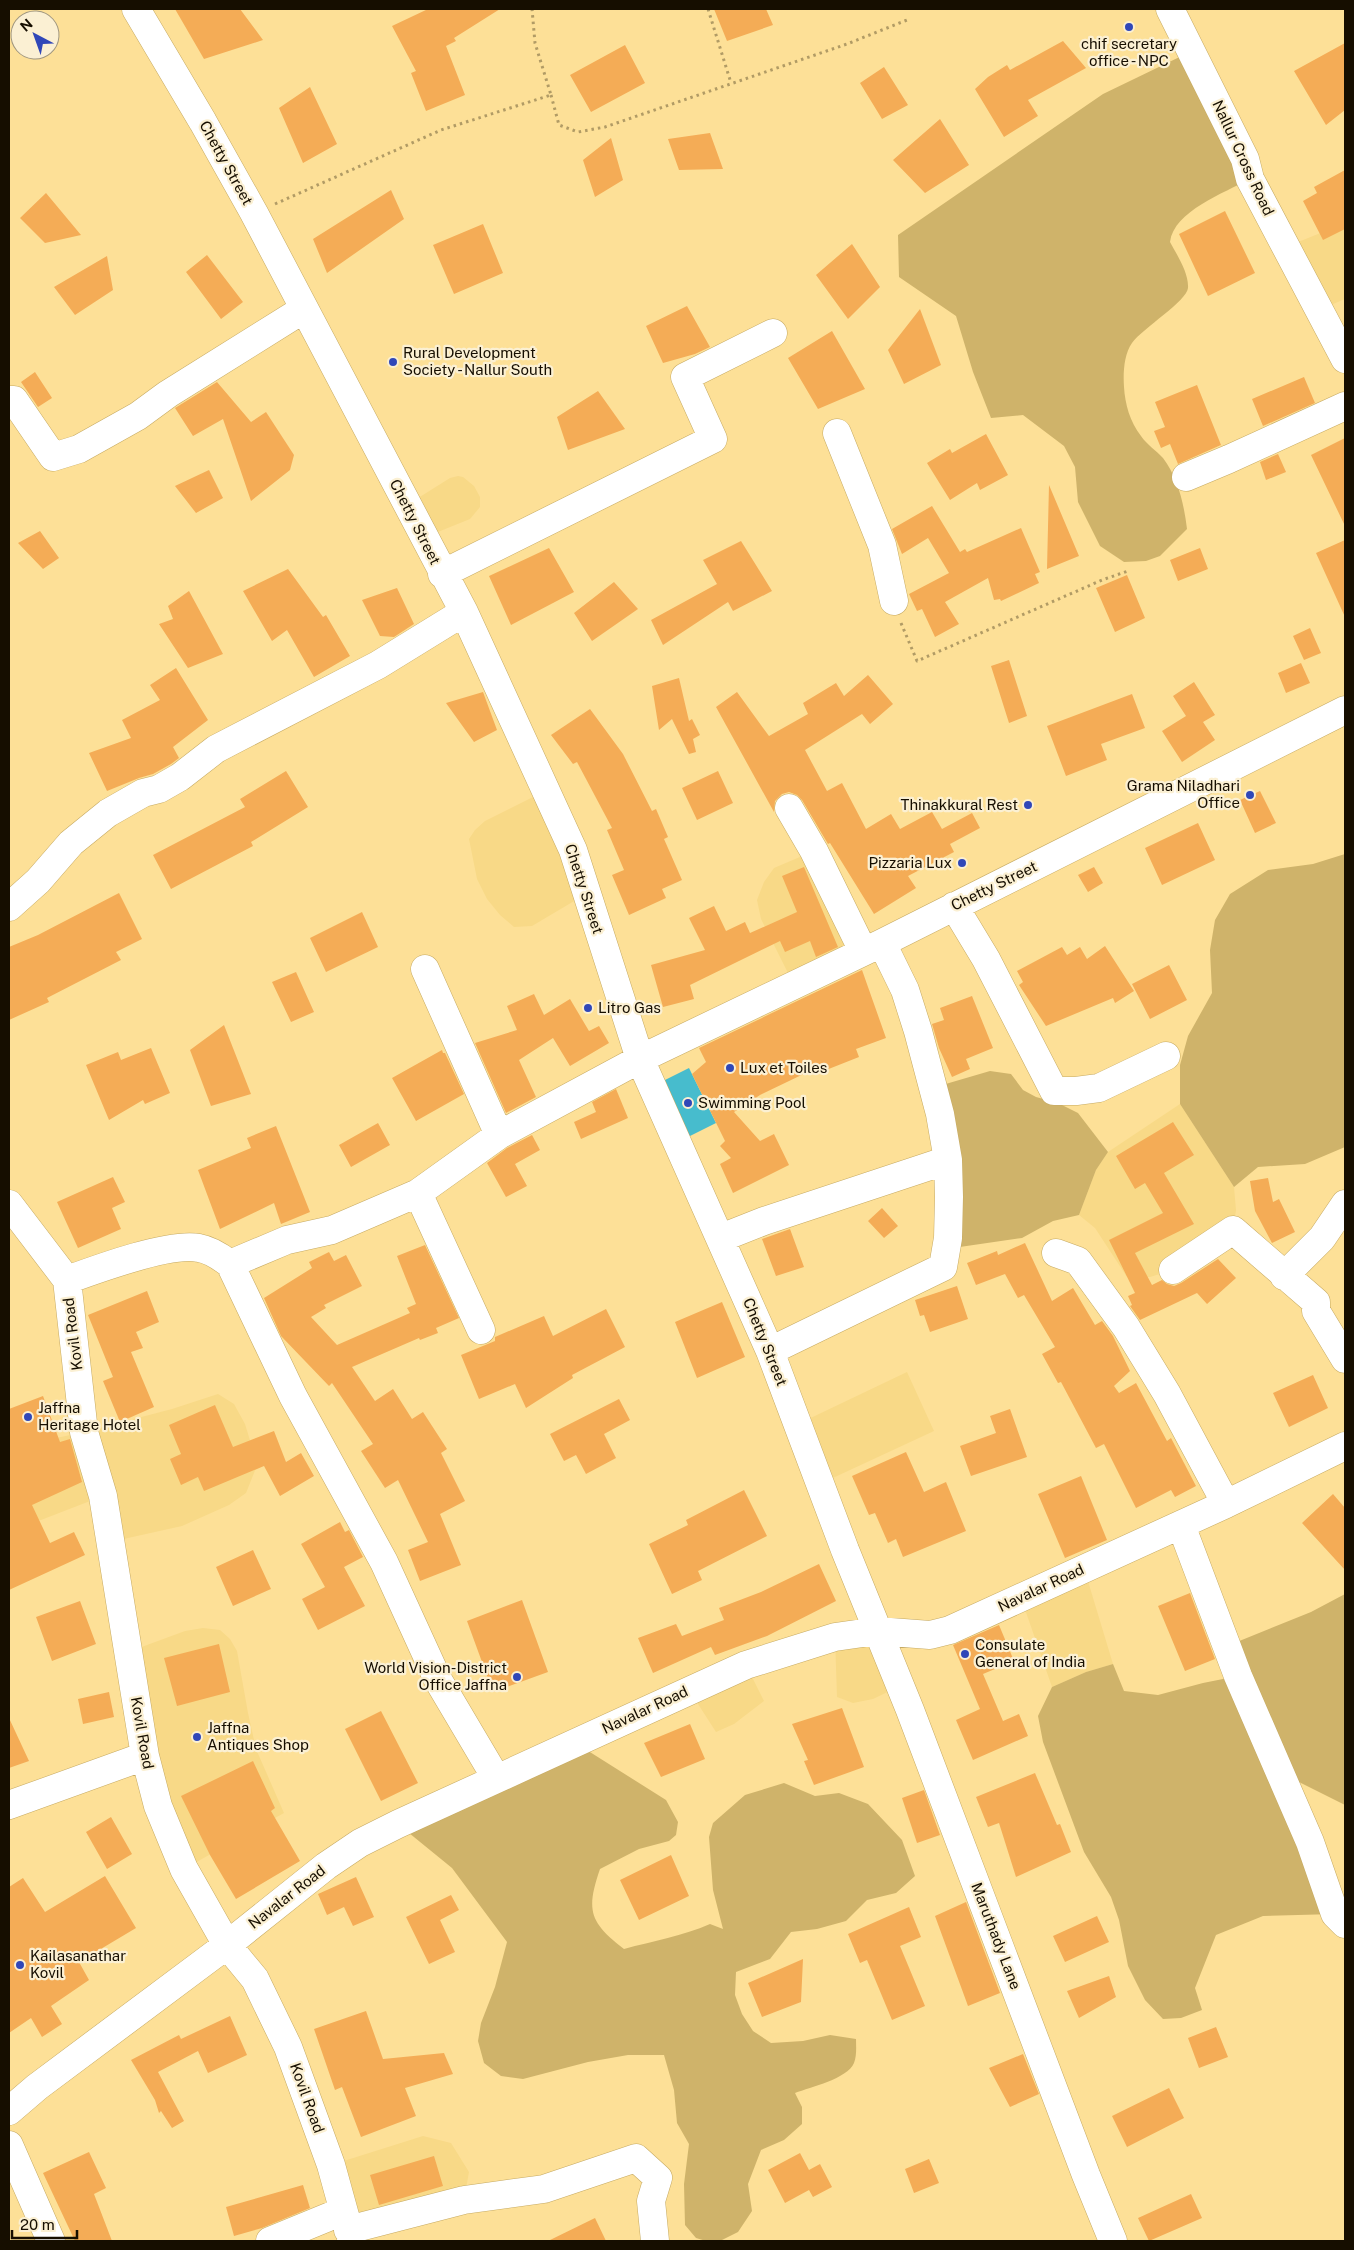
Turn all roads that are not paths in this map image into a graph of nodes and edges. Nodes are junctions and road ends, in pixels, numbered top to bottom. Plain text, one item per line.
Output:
1 (136, 9) edge
2 (1170, 9) edge
3 (304, 309) junction
4 (773, 333) dead end
5 (1345, 359) edge
6 (9, 400) edge
7 (1345, 406) edge
8 (837, 433) dead end
9 (1186, 477) dead end
10 (442, 574) junction
11 (894, 601) road end
12 (464, 612) junction
13 (1345, 710) edge
14 (789, 808) dead end
15 (954, 906) junction
16 (9, 908) edge
17 (873, 947) junction
18 (425, 969) dead end
19 (1166, 1056) dead end
20 (640, 1059) junction
21 (499, 1135) junction
22 (948, 1160) junction
23 (418, 1193) junction
24 (9, 1204) edge
25 (1345, 1204) edge
26 (721, 1238) junction
27 (1056, 1253) dead end
28 (230, 1264) junction
29 (1172, 1270) dead end
30 (1284, 1276) junction
31 (67, 1280) junction
32 (480, 1330) dead end
33 (770, 1351) junction
34 (1345, 1359) edge
35 (1345, 1446) edge
36 (1226, 1504) junction
37 (1181, 1524) junction
38 (877, 1631) junction
39 (145, 1756) junction
40 (496, 1778) junction
41 (9, 1805) edge
42 (1345, 1924) edge
43 (227, 1945) junction
44 (9, 2111) edge
45 (9, 2145) edge
46 (348, 2228) edge
47 (51, 2241) edge
48 (270, 2241) edge
49 (655, 2241) edge
50 (1113, 2241) edge

1 - 3 street, Chetty Street
2 - 5 street, Nallur Cross Road
3 - 6 street
3 - 10 street, Chetty Street
4 - 10 street
7 - 9 street
8 - 11 street
10 - 12 street, Chetty Street
12 - 16 street
12 - 20 street, Chetty Street
13 - 15 street, Chetty Street
14 - 17 street
15 - 17 street, Chetty Street
15 - 19 street
17 - 20 street, Chetty Street
17 - 22 street
18 - 21 street
20 - 21 street
20 - 26 street, Chetty Street
21 - 23 street
22 - 26 street
22 - 33 street
23 - 28 street
23 - 32 street
24 - 31 street, Kovil Road
25 - 30 street
26 - 33 street, Chetty Street
27 - 36 street
28 - 31 street
28 - 40 street
29 - 30 street
30 - 34 street
31 - 39 street, Kovil Road
33 - 38 street, Chetty Street
35 - 36 street, Navalar Road
36 - 37 street, Navalar Road
37 - 38 street, Navalar Road
37 - 42 street
38 - 40 street, Navalar Road
38 - 50 street, Maruthady Lane
39 - 41 street
39 - 43 street, Kovil Road
40 - 43 street, Navalar Road
43 - 44 street, Navalar Road
43 - 46 street, Kovil Road
45 - 47 street
46 - 48 street
46 - 49 street

